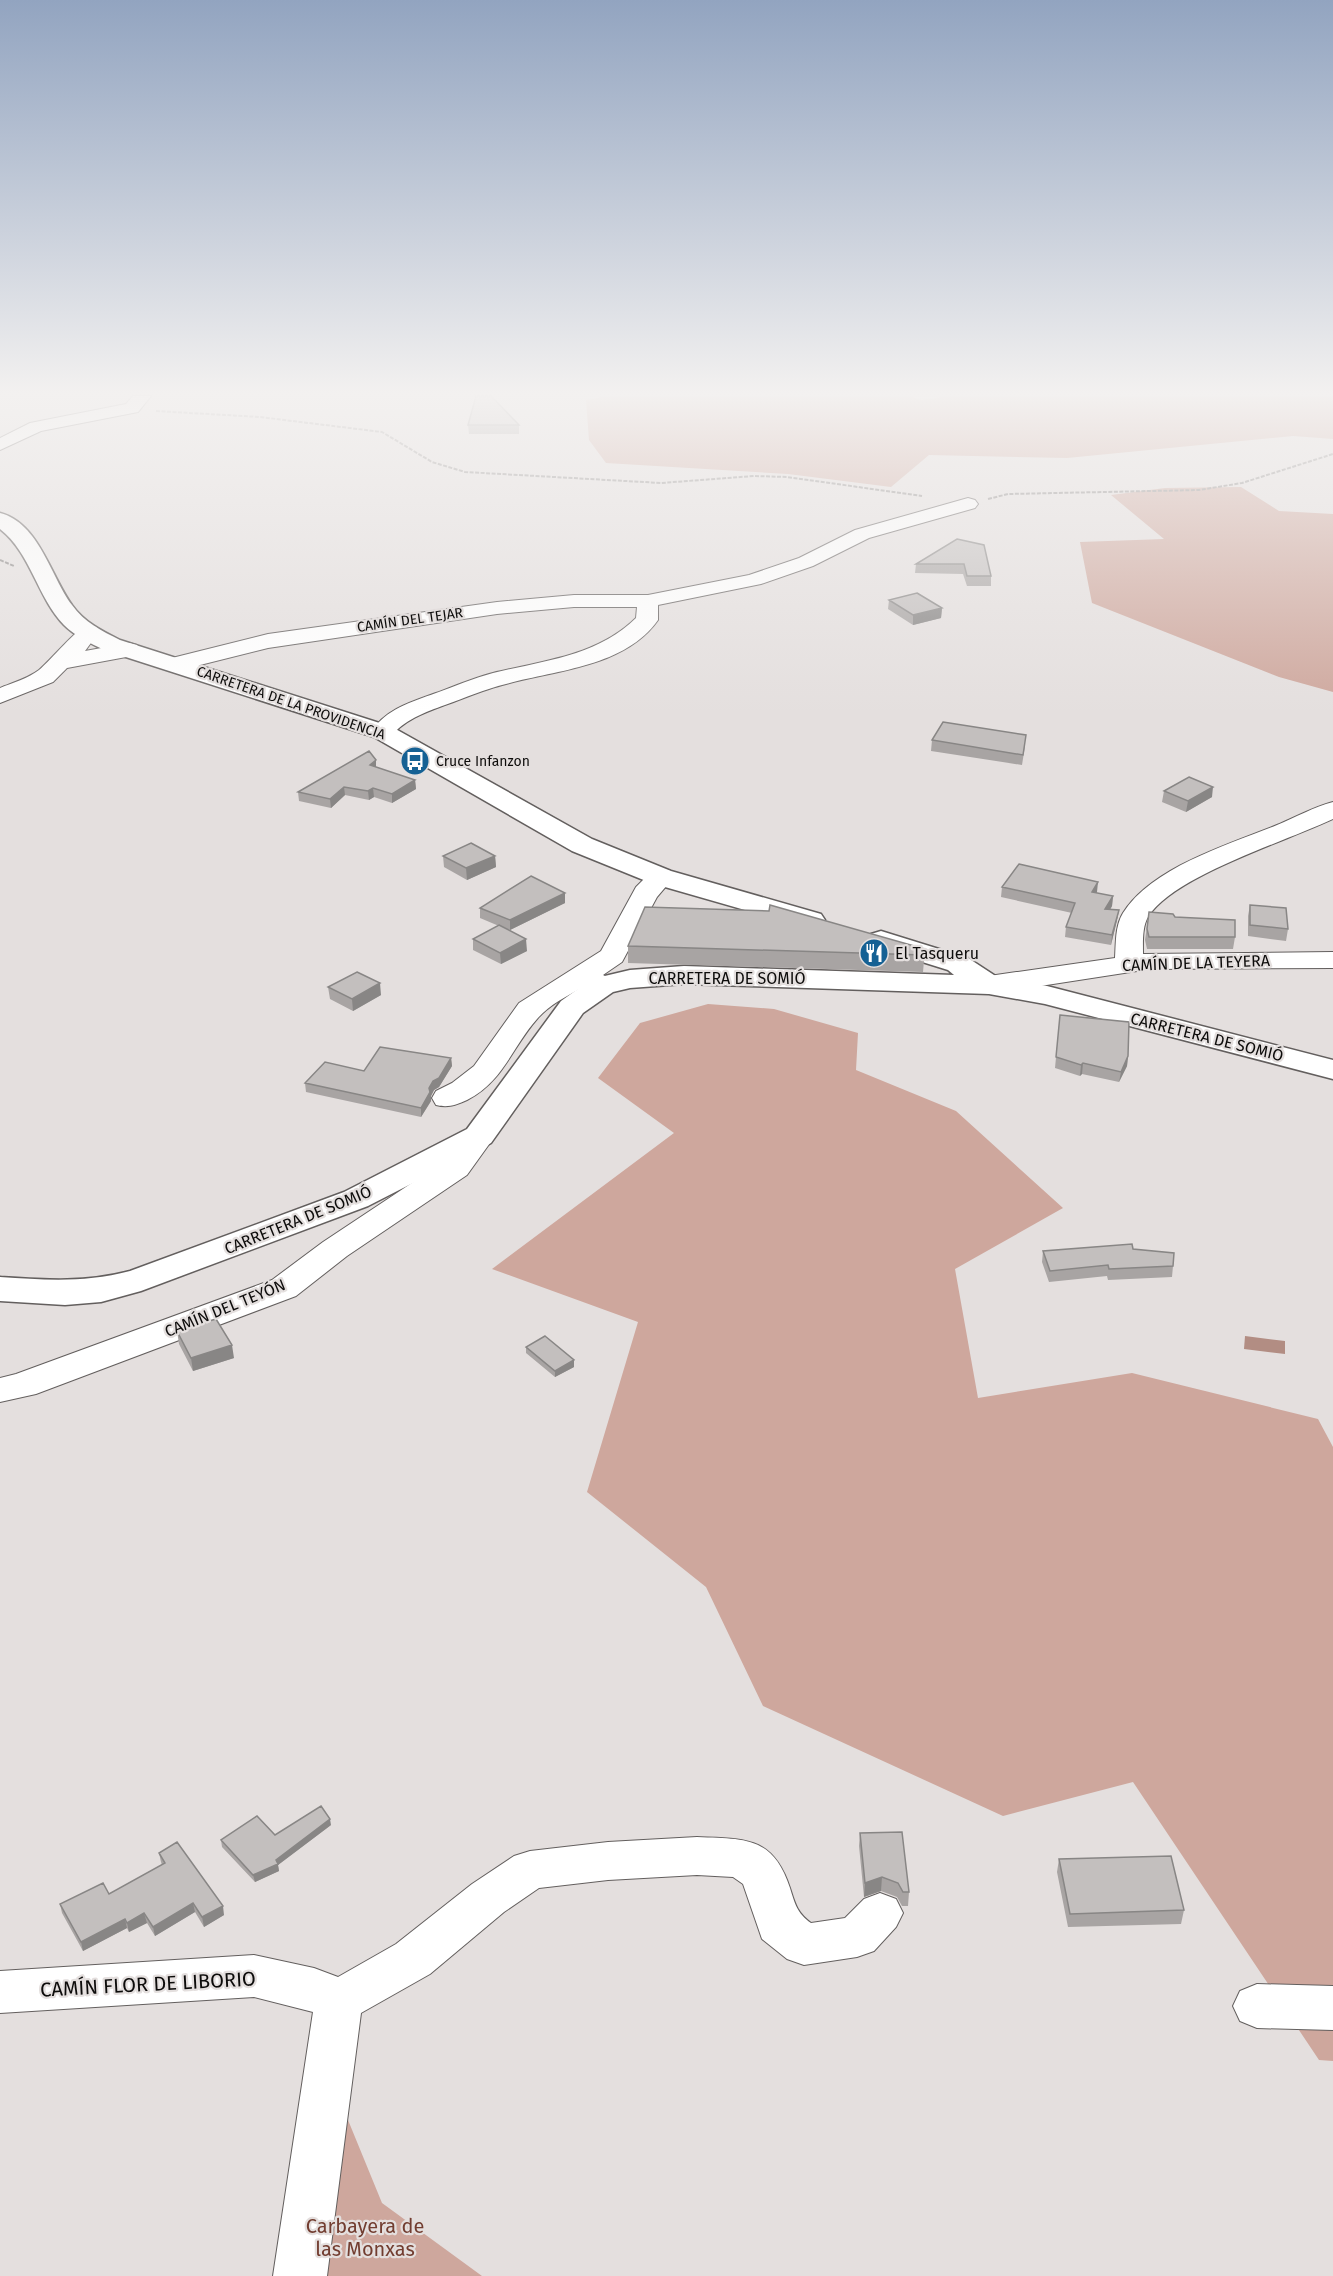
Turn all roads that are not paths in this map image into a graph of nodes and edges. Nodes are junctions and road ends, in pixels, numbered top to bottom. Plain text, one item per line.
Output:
1 (968, 504) road end
2 (0, 519) edge
3 (648, 601) junction
4 (82, 639) junction
5 (129, 650) junction
6 (98, 656) junction
7 (59, 663) junction
8 (176, 664) junction
9 (0, 696) edge
10 (383, 732) junction
11 (1333, 810) edge
12 (660, 877) junction
13 (1333, 960) edge
14 (1128, 964) junction
15 (592, 981) junction
16 (989, 985) junction
17 (1333, 1070) edge
18 (447, 1098) dead end
19 (479, 1136) junction
20 (0, 1289) edge
21 (0, 1390) edge
22 (880, 1913) dead end
23 (0, 1992) edge
24 (339, 2001) junction
25 (1257, 2006) dead end
26 (1333, 2008) edge
27 (300, 2276) edge

1 - 3 street, CAMÍN DEL TEJAR
2 - 4 street, CARRETERA DE LA PROVIDENCIA
3 - 8 street, CAMÍN DEL TEJAR
3 - 10 street
4 - 5 street, CARRETERA DE LA PROVIDENCIA
4 - 6 street
4 - 7 street
5 - 6 street
5 - 8 street, CARRETERA DE LA PROVIDENCIA
6 - 7 street
7 - 9 street
8 - 10 street, CARRETERA DE LA PROVIDENCIA
10 - 12 street, CARRETERA DE LA PROVIDENCIA
11 - 14 street
12 - 15 street
12 - 16 street, CARRETERA DE LA PROVIDENCIA
13 - 14 street, CAMÍN DE LA TEYERA
14 - 16 street, CAMÍN DE LA TEYERA
15 - 16 street, CARRETERA DE SOMIÓ
15 - 18 street
15 - 19 street, CARRETERA DE SOMIÓ
16 - 17 street, CARRETERA DE SOMIÓ
19 - 20 street, CARRETERA DE SOMIÓ
19 - 21 street, CAMÍN DEL TEYÓN
22 - 24 street
23 - 24 street, CAMÍN FLOR DE LIBORIO
24 - 27 street
25 - 26 street

